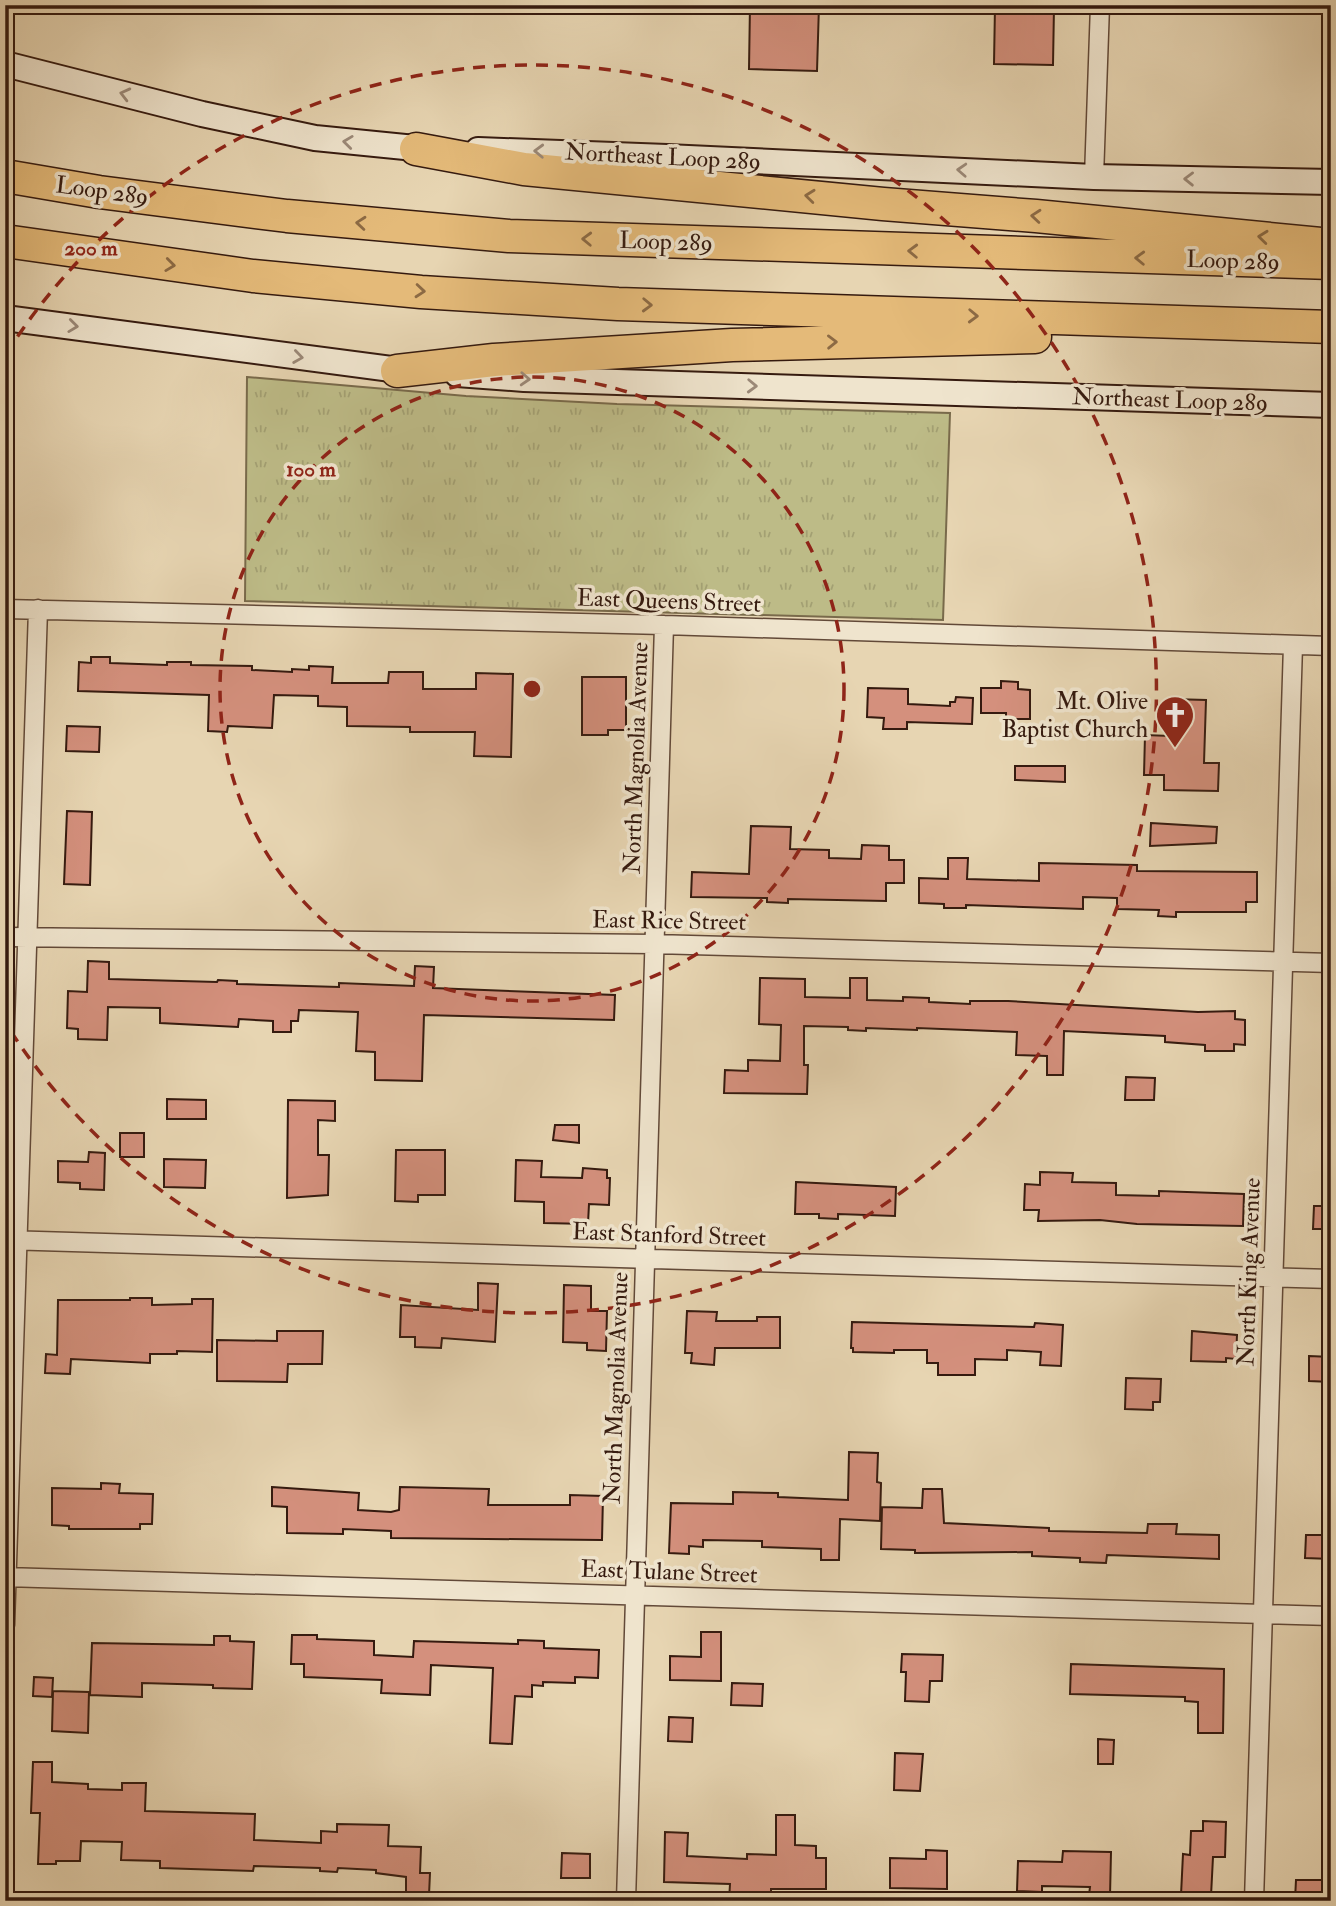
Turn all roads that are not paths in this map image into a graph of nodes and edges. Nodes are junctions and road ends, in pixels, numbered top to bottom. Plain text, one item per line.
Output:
1 (1100, 5) edge
2 (5, 64) edge
3 (416, 149) junction
4 (5, 176) edge
5 (1094, 177) junction
6 (1331, 182) edge
7 (5, 241) edge
8 (1331, 245) edge
9 (1331, 263) edge
10 (5, 318) edge
11 (1331, 327) edge
12 (1331, 340) edge
13 (397, 371) junction
14 (1331, 405) edge
15 (5, 608) edge
16 (38, 609) junction
17 (664, 625) junction
18 (1293, 645) junction
19 (1331, 646) edge
20 (5, 937) edge
21 (27, 938) junction
22 (654, 944) junction
23 (1283, 962) junction
24 (1331, 963) edge
25 (11, 1241) edge
26 (645, 1259) junction
27 (1273, 1277) junction
28 (1331, 1279) edge
29 (6, 1577) edge
30 (635, 1596) junction
31 (1263, 1614) junction
32 (1331, 1616) edge
33 (5, 1625) edge
34 (625, 1901) edge
35 (1254, 1901) edge

1 - 5 street
3 -> 2 main road, Northeast Loop 289
5 -> 3 main road, Northeast Loop 289
8 -> 3 highway
9 -> 4 highway, Loop 289
6 -> 5 main road, Northeast Loop 289
7 -> 11 highway
10 -> 13 main road, Northeast Loop 289
13 -> 12 highway
13 -> 14 main road, Northeast Loop 289
15 - 16 street, East Queens Street
16 - 17 street, East Queens Street
16 - 21 street
17 - 18 street, East Queens Street
17 - 22 street, North Magnolia Avenue
18 - 19 street, East Queens Street
18 - 23 street, North King Avenue
20 - 21 street, East Rice Street
21 - 22 street, East Rice Street
21 - 25 street
22 - 23 street, East Rice Street
22 - 26 street, North Magnolia Avenue
23 - 24 street, East Rice Street
23 - 27 street, North King Avenue
25 - 26 street, East Stanford Street
25 - 29 street
26 - 27 street, East Stanford Street
26 - 30 street, North Magnolia Avenue
27 - 28 street, East Stanford Street
27 - 31 street, North King Avenue
29 - 30 street, East Tulane Street
29 - 33 street
30 - 31 street, East Tulane Street
30 - 34 street, North Magnolia Avenue
31 - 32 street, East Tulane Street
31 - 35 street, North King Avenue

